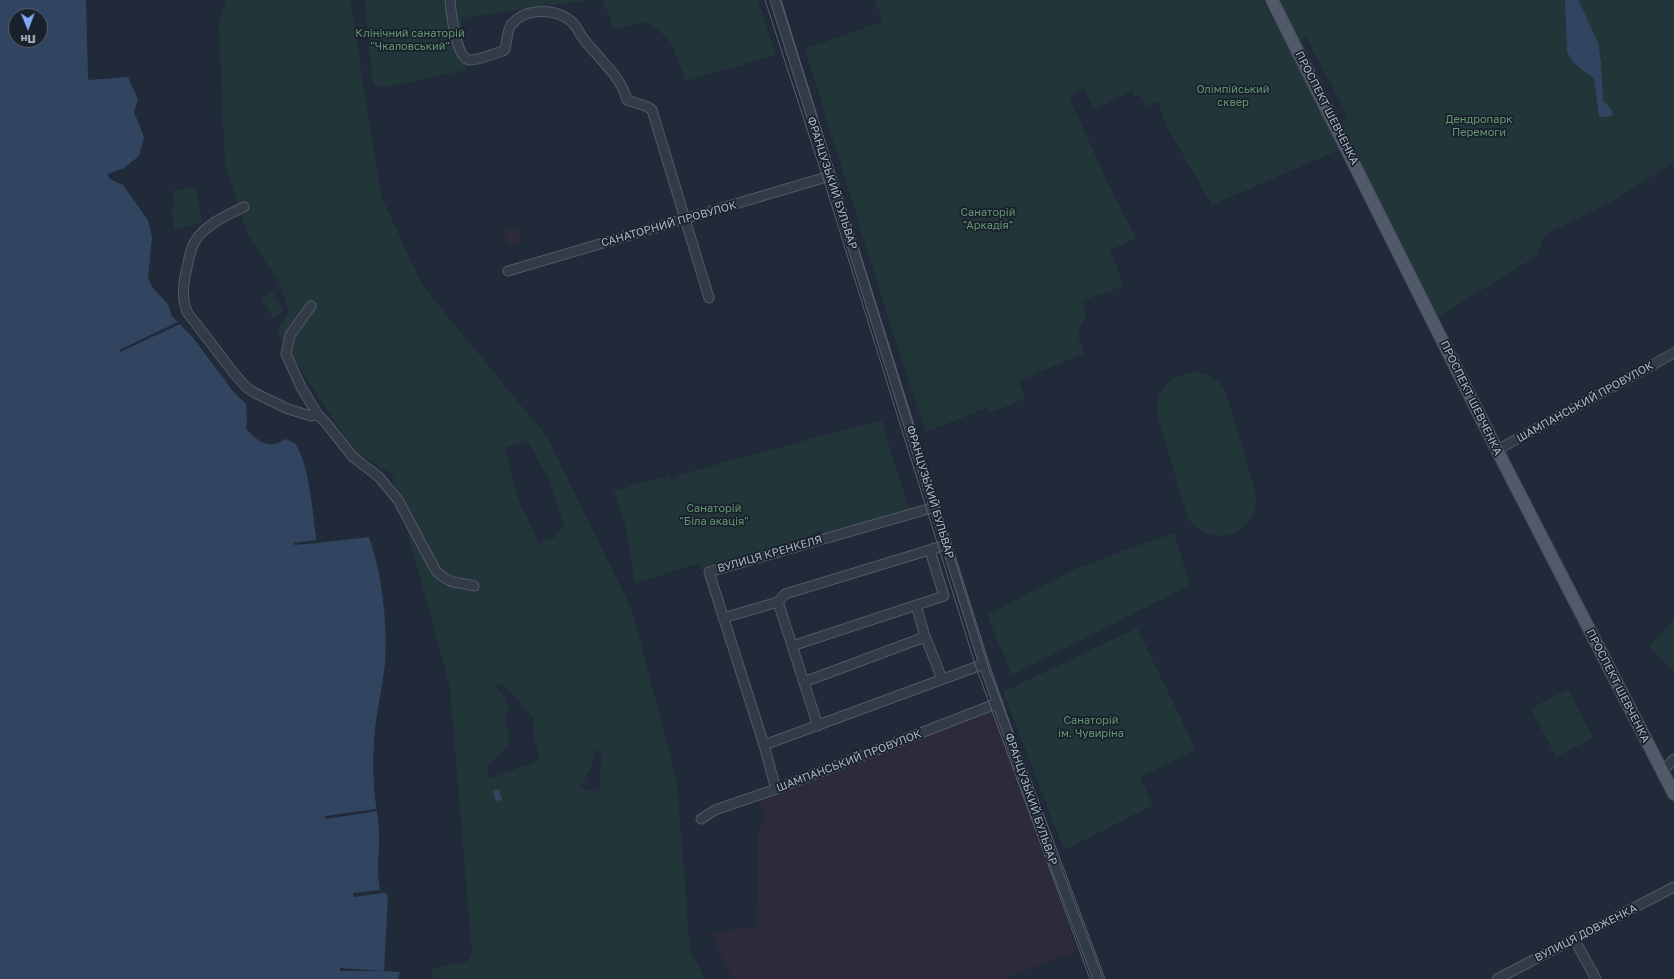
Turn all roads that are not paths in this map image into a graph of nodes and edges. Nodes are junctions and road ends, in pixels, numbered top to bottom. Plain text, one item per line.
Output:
1 (450, 0) edge
2 (775, 0) edge
3 (1272, 0) edge
4 (830, 176) junction
5 (244, 208) dead end
6 (684, 219) junction
7 (508, 271) dead end
8 (709, 298) dead end
9 (311, 306) dead end
10 (1674, 353) edge
11 (318, 415) junction
12 (1497, 450) junction
13 (935, 506) junction
14 (946, 545) junction
15 (934, 548) junction
16 (474, 586) dead end
17 (778, 602) junction
18 (916, 605) junction
19 (723, 618) junction
20 (924, 636) junction
21 (792, 646) junction
22 (984, 664) junction
23 (942, 679) junction
24 (804, 682) junction
25 (998, 703) junction
26 (818, 726) junction
27 (764, 745) junction
28 (1674, 759) edge
29 (1663, 771) junction
30 (776, 789) junction
31 (1674, 794) edge
32 (701, 819) dead end
33 (1674, 887) edge
34 (1574, 938) junction
35 (1098, 979) edge
36 (1497, 979) edge
37 (1596, 979) edge

1 - 6 street
2 - 4 street, ФРАНЦУЗЬКИЙ БУЛЬВАР
3 - 12 main road, ПРОСПЕКТ ШЕВЧЕНКА
4 - 6 street, САНАТОРНИЙ ПРОВУЛОК
4 - 13 street, ФРАНЦУЗЬКИЙ БУЛЬВАР
5 - 11 street
6 - 7 street, САНАТОРНИЙ ПРОВУЛОК
6 - 8 street
9 - 11 street
10 - 12 street, ШАМПАНСЬКИЙ ПРОВУЛОК
11 - 16 street
12 - 29 main road, ПРОСПЕКТ ШЕВЧЕНКА
13 - 14 street, ФРАНЦУЗЬКИЙ БУЛЬВАР
13 - 19 street, ВУЛИЦЯ КРЕНКЕЛЯ
14 - 15 street
14 - 22 street, ФРАНЦУЗЬКИЙ БУЛЬВАР
15 - 17 street
15 - 18 street
17 - 19 street
17 - 21 street
18 - 20 street
18 - 21 street
19 - 27 street, ВУЛИЦЯ КРЕНКЕЛЯ
20 - 23 street
20 - 24 street
21 - 24 street
22 - 23 street
22 - 25 street, ФРАНЦУЗЬКИЙ БУЛЬВАР
23 - 26 street
24 - 26 street
25 - 30 street, ШАМПАНСЬКИЙ ПРОВУЛОК
25 - 35 street, ФРАНЦУЗЬКИЙ БУЛЬВАР
26 - 27 street
27 - 30 street, ВУЛИЦЯ КРЕНКЕЛЯ
28 - 29 street
29 - 31 main road, ПРОСПЕКТ ШЕВЧЕНКА
30 - 32 street, ШАМПАНСЬКИЙ ПРОВУЛОК
33 - 34 street, ВУЛИЦЯ ДОВЖЕНКА
34 - 36 street, ВУЛИЦЯ ДОВЖЕНКА
34 - 37 street

